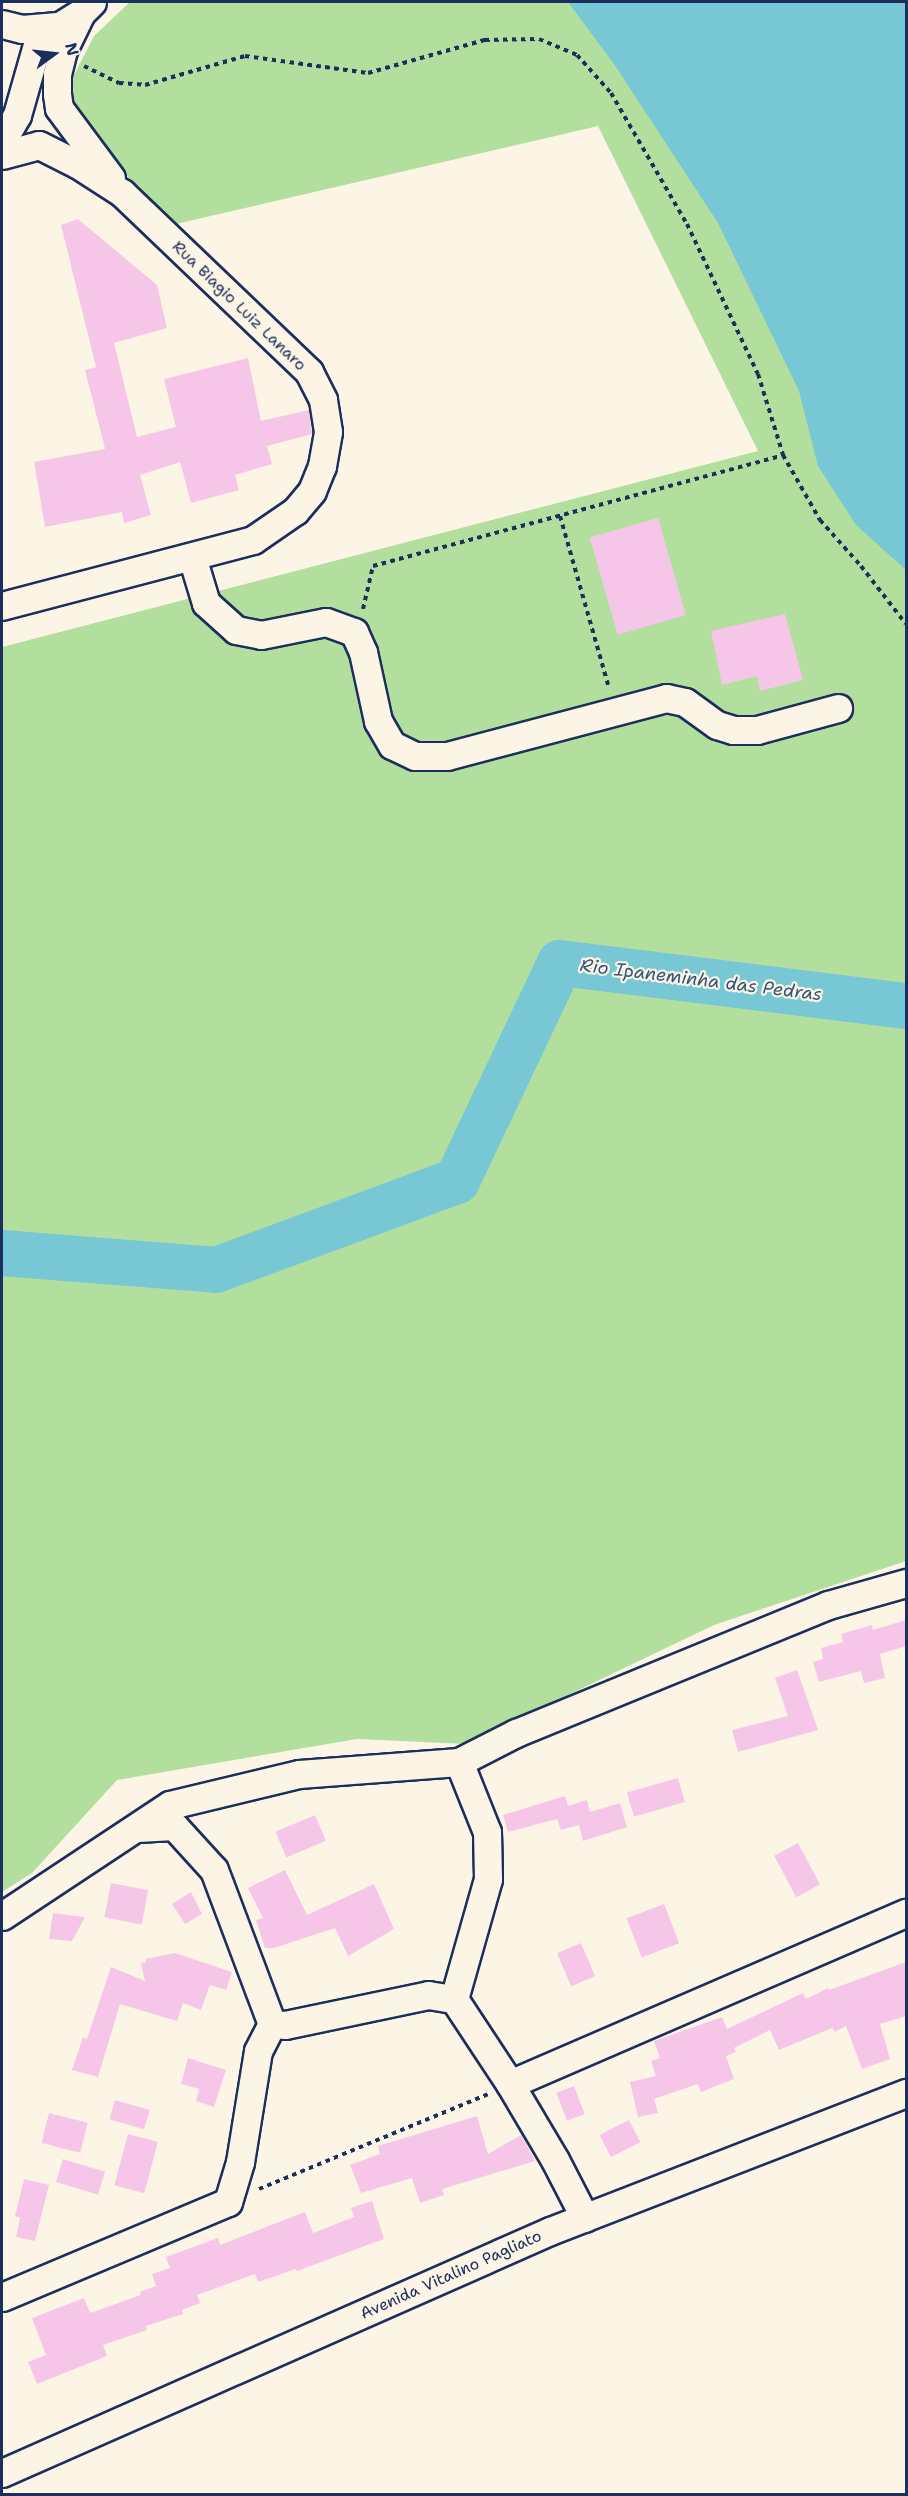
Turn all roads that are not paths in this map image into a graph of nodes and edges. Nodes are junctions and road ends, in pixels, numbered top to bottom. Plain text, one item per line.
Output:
1 (75, 21) edge
2 (2, 24) edge
3 (2, 36) edge
4 (25, 85) junction
5 (59, 108) junction
6 (17, 116) junction
7 (2, 141) edge
8 (39, 145) junction
9 (2, 155) edge
10 (122, 193) junction
11 (192, 557) junction
12 (2, 606) edge
13 (838, 708) dead end
14 (906, 1583) edge
15 (459, 1762) junction
16 (136, 1828) junction
17 (906, 1913) edge
18 (2, 1916) edge
19 (454, 2000) junction
20 (272, 2025) junction
21 (510, 2084) junction
22 (906, 2093) edge
23 (585, 2218) junction
24 (2, 2297) edge
25 (2, 2472) edge

1 - 2 street
1 - 4 street
1 - 5 street
3 - 4 street
4 - 6 street
5 - 6 street
5 - 8 street
5 - 10 street, Rua Biagio Luiz Lanaro
6 - 7 street
6 - 8 street
8 - 9 street
8 - 10 street, Rua Biagio Luiz Lanaro
10 - 11 street, Rua Biagio Luiz Lanaro
11 - 12 street, Rua Biagio Luiz Lanaro
11 - 13 street
14 - 15 street
15 - 16 street
15 - 19 street
16 - 18 street
16 - 20 street
17 - 21 street
19 - 20 street
19 - 21 street
20 - 24 street
21 - 23 street
22 - 23 street, Avenida Vitalino Pagliato
23 - 25 street, Avenida Vitalino Pagliato

